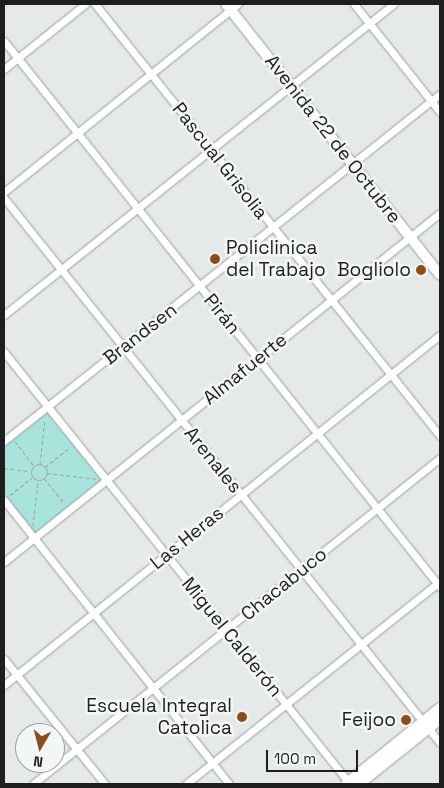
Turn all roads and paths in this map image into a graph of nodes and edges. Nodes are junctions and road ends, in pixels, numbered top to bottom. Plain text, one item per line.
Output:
1 (85, 4) edge
2 (94, 4) edge
3 (354, 4) edge
4 (393, 4) edge
5 (232, 6) edge
6 (369, 23) junction
7 (4, 41) edge
8 (18, 58) junction
9 (4, 69) edge
10 (151, 74) junction
11 (290, 85) junction
12 (440, 94) edge
13 (432, 101) junction
14 (440, 112) edge
15 (78, 133) junction
16 (211, 149) junction
17 (352, 163) junction
18 (4, 192) edge
19 (4, 198) edge
20 (137, 209) junction
21 (440, 213) edge
22 (273, 228) junction
23 (410, 237) junction
24 (61, 270) junction
25 (440, 275) edge
26 (200, 287) junction
27 (331, 300) junction
28 (4, 315) edge
29 (440, 335) edge
30 (123, 347) junction
31 (4, 352) edge
32 (258, 359) junction
33 (391, 374) junction
34 (46, 408) junction
35 (181, 420) junction
36 (318, 434) junction
37 (440, 436) edge
38 (12, 437) dead end
39 (4, 441) edge
40 (73, 445) dead end
41 (440, 458) edge
42 (40, 464) junction
43 (34, 466) junction
44 (45, 467) junction
45 (4, 468) edge
46 (31, 472) junction
47 (95, 472) dead end
48 (47, 473) junction
49 (33, 477) junction
50 (44, 478) junction
51 (38, 480) junction
52 (104, 480) junction
53 (94, 485) dead end
54 (241, 495) junction
55 (4, 500) edge
56 (67, 507) dead end
57 (378, 509) junction
58 (33, 526) dead end
59 (34, 538) junction
60 (166, 554) junction
61 (4, 562) edge
62 (301, 570) junction
63 (439, 584) edge
64 (94, 612) junction
65 (227, 630) junction
66 (361, 644) junction
67 (4, 659) edge
68 (16, 675) junction
69 (4, 684) edge
70 (154, 689) junction
71 (286, 704) junction
72 (440, 708) edge
73 (440, 719) edge
74 (426, 725) junction
75 (440, 743) edge
76 (77, 750) junction
77 (212, 763) junction
78 (33, 784) edge
79 (105, 784) edge
80 (186, 784) edge
81 (229, 784) edge
82 (351, 784) edge

1 - 8 street
2 - 10 street, Pascual Grisolia
3 - 6 street
4 - 6 street
5 - 10 street
5 - 11 main road, Avenida 22 de Octubre
6 - 11 street
6 - 13 street
7 - 8 street, Pirán
8 - 9 street
8 - 15 street, Pirán
10 - 15 street
10 - 16 street, Pascual Grisolia
11 - 16 street
11 - 17 main road, Avenida 22 de Octubre
12 - 13 street, Brandsen
13 - 14 street
13 - 17 street, Brandsen
15 - 18 street
15 - 20 street, Pirán
16 - 20 street
16 - 22 street, Pascual Grisolia
17 - 22 street, Brandsen
17 - 23 main road, Avenida 22 de Octubre
19 - 24 street, Arenales
20 - 24 street
20 - 26 street, Pirán
21 - 23 street, Almafuerte
22 - 26 street, Brandsen
22 - 27 street, Pascual Grisolia
23 - 25 main road, Avenida 22 de Octubre
23 - 27 street, Almafuerte
24 - 28 street
24 - 30 street, Arenales
26 - 30 street, Brandsen
26 - 32 street, Pirán
27 - 32 street, Almafuerte
27 - 33 street, Pascual Grisolia
29 - 33 street, Las Heras
30 - 34 street, Brandsen
30 - 35 street, Arenales
31 - 34 street, Miguel Calderón
32 - 35 street, Almafuerte
32 - 36 street, Pirán
33 - 36 street, Las Heras
33 - 37 street, Pascual Grisolia
34 - 39 street, Brandsen
34 - 42 path
34 - 52 street, Miguel Calderón
35 - 52 street, Almafuerte
35 - 54 street, Arenales
36 - 54 street, Las Heras
36 - 57 street, Pirán
38 - 43 path
40 - 44 path
41 - 57 street, Chacabuco
42 - 43 path
42 - 44 path
43 - 46 path
44 - 48 path
45 - 46 path
46 - 49 path
47 - 52 path
48 - 50 path
48 - 52 path
49 - 51 path
49 - 55 path
50 - 51 path
50 - 56 path
51 - 58 path
52 - 53 path
52 - 59 street, Almafuerte
52 - 60 street, Miguel Calderón
54 - 60 street, Las Heras
54 - 62 street, Arenales
55 - 59 street
57 - 62 street, Chacabuco
57 - 63 street, Pirán
59 - 61 street, Almafuerte
59 - 64 street
60 - 64 street, Las Heras
60 - 65 street, Miguel Calderón
62 - 65 street, Chacabuco
62 - 66 street, Arenales
63 - 66 street
64 - 68 street, Las Heras
64 - 70 street
65 - 70 street, Chacabuco
65 - 71 street, Miguel Calderón
66 - 71 street
66 - 74 street, Arenales
67 - 68 street
68 - 69 street, Las Heras
68 - 76 street
70 - 76 street, Chacabuco
70 - 77 street
71 - 77 street
71 - 82 street, Miguel Calderón
72 - 74 main road
73 - 74 main road
74 - 75 street, Arenales
74 - 82 main road
76 - 78 street, Chacabuco
76 - 79 street
77 - 80 street
77 - 81 street

